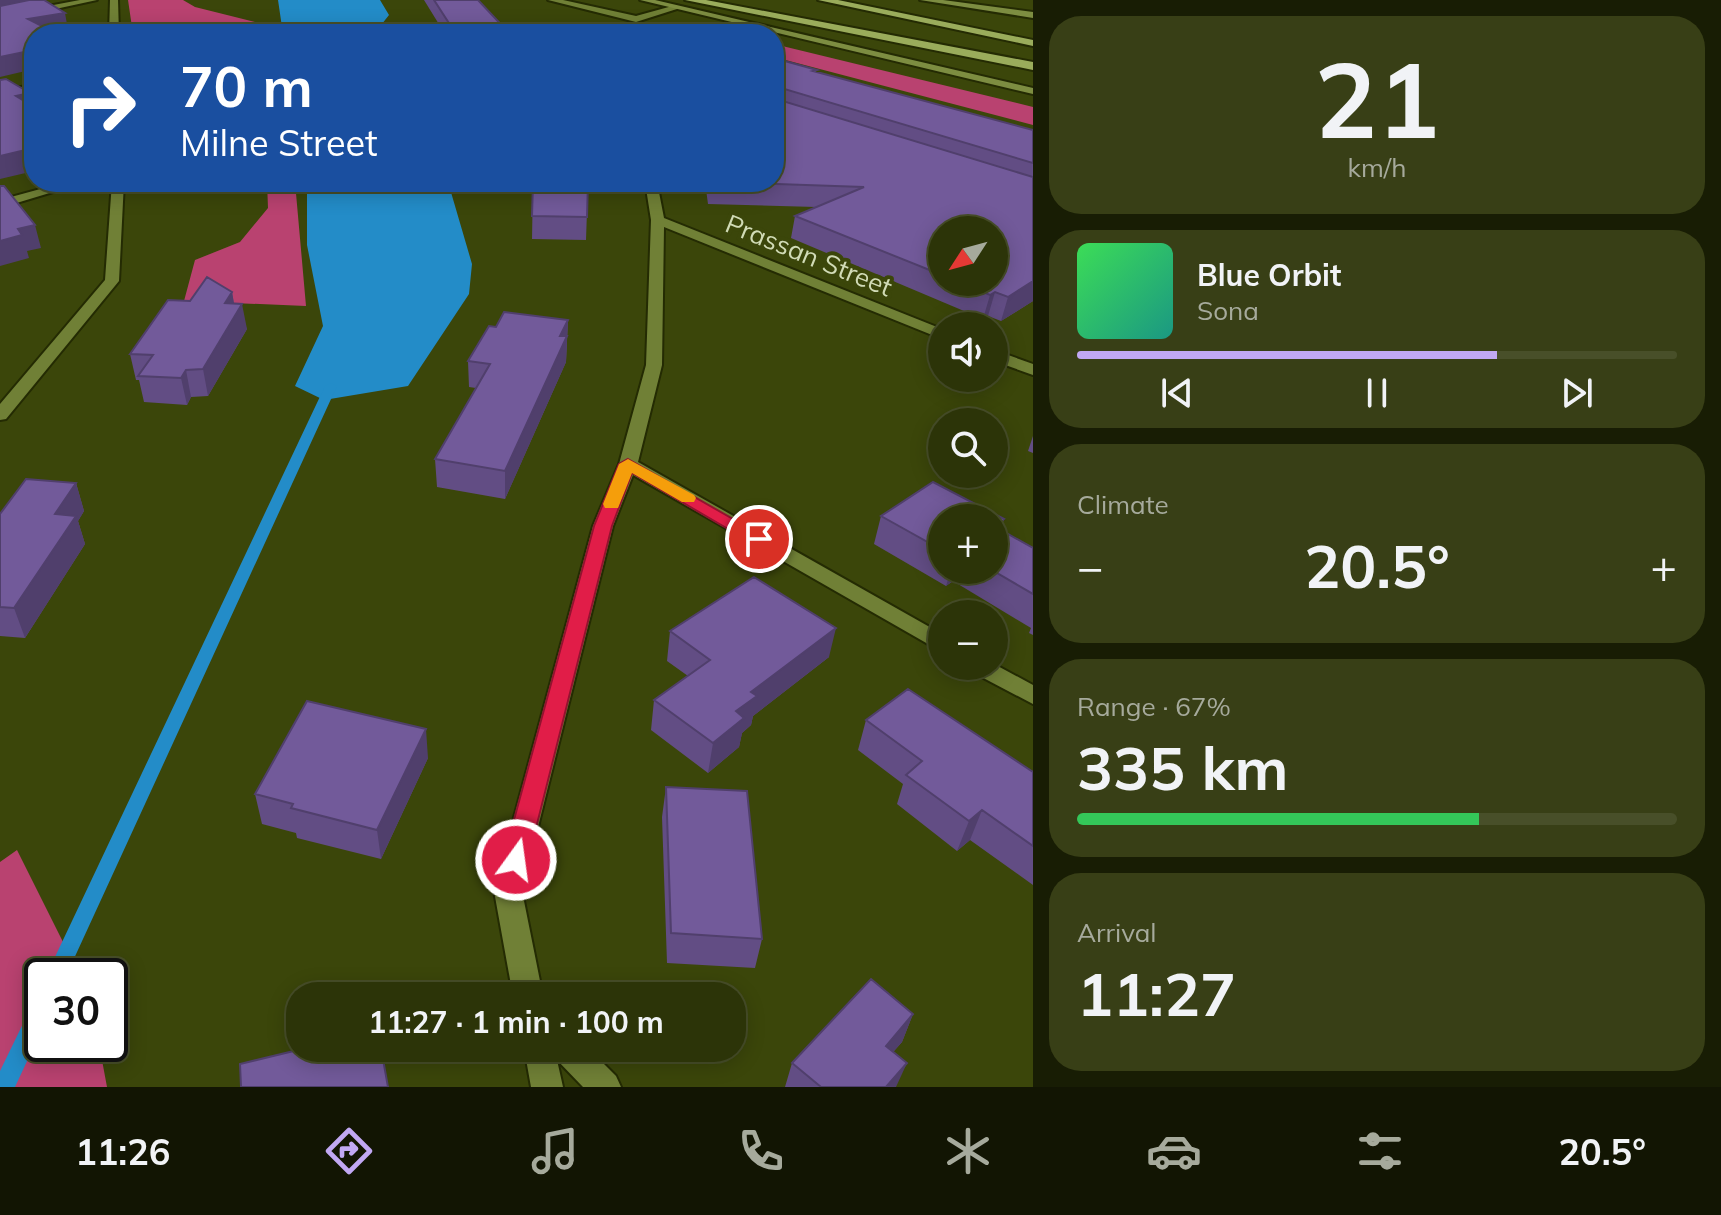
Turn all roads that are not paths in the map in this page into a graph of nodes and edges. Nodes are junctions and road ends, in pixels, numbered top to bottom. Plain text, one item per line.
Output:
1 (93, 0) edge
2 (114, 0) edge
3 (552, 0) edge
4 (644, 0) edge
5 (690, 0) edge
6 (746, 0) edge
7 (823, 0) edge
8 (924, 0) edge
9 (676, 8) junction
10 (1033, 15) edge
11 (0, 18) edge
12 (114, 24) edge
13 (745, 24) edge
14 (784, 33) edge
15 (1033, 43) edge
16 (1033, 64) edge
17 (24, 89) edge
18 (1033, 91) edge
19 (0, 95) edge
20 (44, 192) edge
21 (117, 192) edge
22 (653, 192) edge
23 (0, 204) edge
24 (658, 220) junction
25 (928, 328) edge
26 (1008, 360) edge
27 (1033, 370) edge
28 (0, 415) edge
29 (628, 464) junction
30 (928, 636) edge
31 (1005, 680) edge
32 (1033, 696) edge
33 (525, 982) edge
34 (542, 1062) edge
35 (580, 1062) edge
36 (547, 1087) edge
37 (605, 1087) edge

1 - 11 street
2 - 12 street
3 - 9 street
4 - 9 main road
5 - 16 highway
6 - 16 highway
7 - 15 highway
8 - 10 main road
9 - 13 main road
14 - 18 main road
17 - 19 street
20 - 23 street
21 - 28 street
22 - 24 street
24 - 25 street, Prassan Street
24 - 29 street
26 - 27 street
29 - 30 street
29 - 33 street
31 - 32 street
34 - 36 street
35 - 37 street

